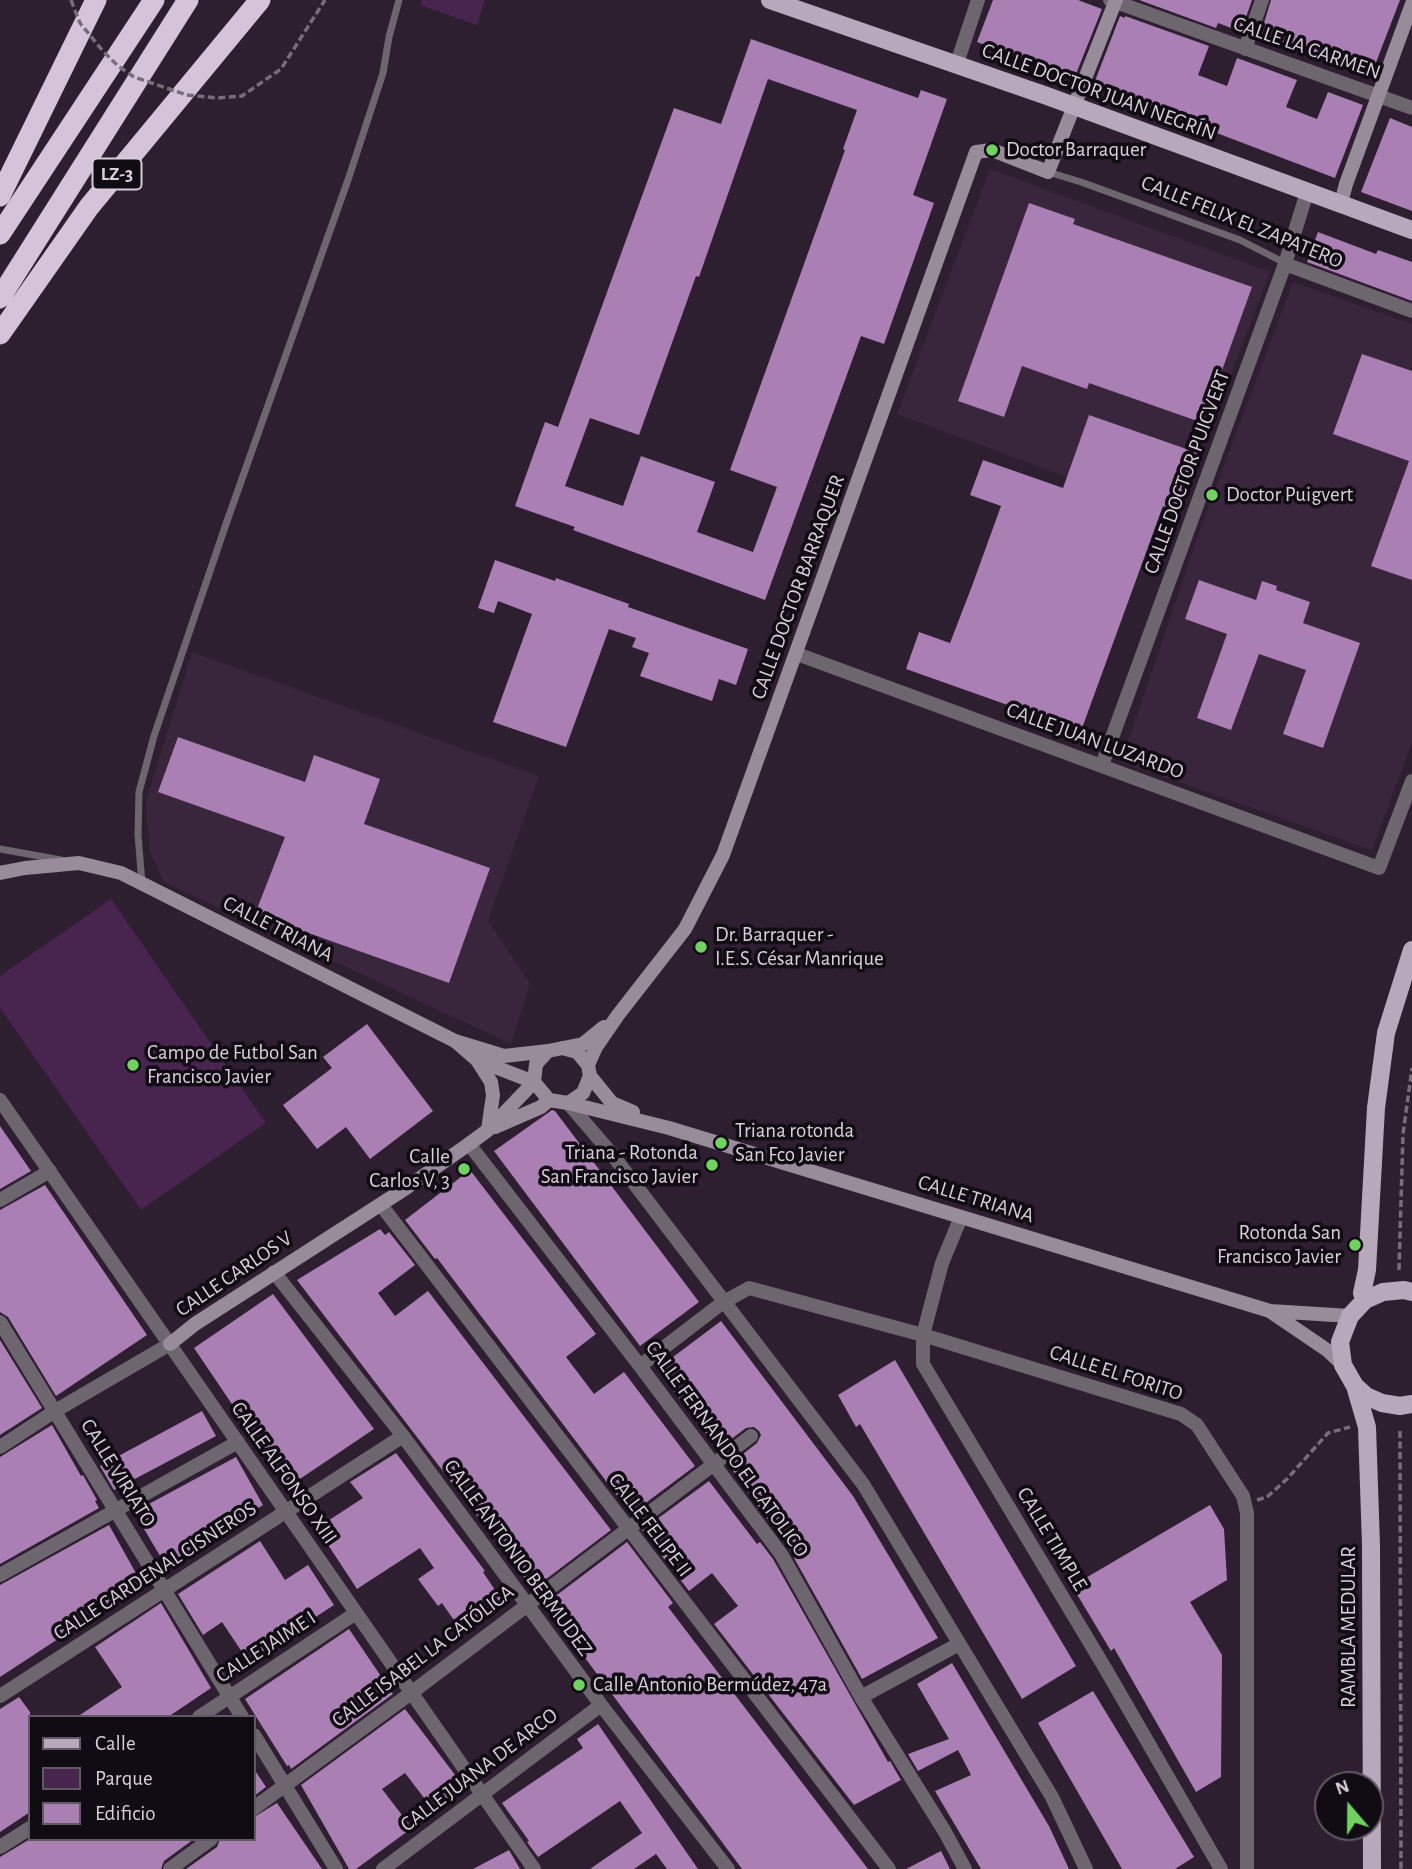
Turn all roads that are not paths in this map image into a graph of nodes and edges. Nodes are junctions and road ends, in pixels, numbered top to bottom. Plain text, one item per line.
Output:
1 (96, 0) edge
2 (154, 0) edge
3 (188, 0) edge
4 (260, 0) edge
5 (770, 0) edge
6 (978, 0) edge
7 (1262, 0) edge
8 (1114, 1) edge
9 (399, 2) edge
10 (1412, 4) edge
11 (1245, 49) junction
12 (956, 66) junction
13 (1378, 96) junction
14 (1075, 106) junction
15 (1412, 108) edge
16 (976, 152) joint
17 (1048, 172) junction
18 (1307, 192) junction
19 (0, 196) edge
20 (1341, 204) junction
21 (1412, 230) edge
22 (0, 234) edge
23 (1285, 264) junction
24 (0, 298) edge
25 (1412, 312) edge
26 (0, 334) edge
27 (797, 654) junction
28 (1102, 765) junction
29 (1412, 781) edge
30 (0, 849) edge
31 (79, 863) junction
32 (0, 873) edge
33 (142, 883) junction
34 (1412, 950) edge
35 (618, 1015) junction
36 (455, 1041) junction
37 (554, 1049) junction
38 (477, 1060) junction
39 (589, 1071) junction
40 (534, 1082) junction
41 (0, 1100) edge
42 (549, 1100) junction
43 (568, 1102) junction
44 (669, 1128) junction
45 (488, 1130) junction
46 (469, 1144) junction
47 (50, 1171) junction
48 (0, 1200) edge
49 (381, 1205) junction
50 (961, 1217) junction
51 (274, 1272) junction
52 (1412, 1292) edge
53 (1364, 1300) junction
54 (722, 1303) junction
55 (1270, 1311) junction
56 (1350, 1316) junction
57 (0, 1322) edge
58 (923, 1335) junction
59 (170, 1344) junction
60 (1343, 1365) junction
61 (640, 1366) junction
62 (1355, 1386) junction
63 (1412, 1404) edge
64 (55, 1411) junction
65 (403, 1436) junction
66 (751, 1436) dead end
67 (237, 1441) junction
68 (0, 1447) edge
69 (712, 1465) junction
70 (116, 1510) junction
71 (286, 1511) junction
72 (627, 1529) junction
73 (0, 1575) edge
74 (165, 1590) junction
75 (526, 1605) junction
76 (356, 1613) junction
77 (959, 1644) junction
78 (411, 1693) junction
79 (0, 1696) edge
80 (230, 1696) junction
81 (861, 1697) junction
82 (601, 1705) junction
83 (202, 1715) edge
84 (241, 1715) edge
85 (256, 1738) edge
86 (285, 1785) junction
87 (481, 1794) junction
88 (256, 1807) edge
89 (28, 1829) edge
90 (208, 1841) edge
91 (0, 1847) edge
92 (170, 1869) edge
93 (336, 1869) edge
94 (383, 1869) edge
95 (534, 1869) edge
96 (728, 1869) edge
97 (889, 1869) edge
98 (965, 1869) edge
99 (1086, 1869) edge
100 (1221, 1869) edge
101 (1247, 1869) edge
102 (1373, 1869) edge

1 - 19 highway
2 - 22 highway
3 - 24 highway, LZ-3
4 - 26 highway, LZ-3
5 - 12 main road, CALLE DOCTOR JUAN NEGRÍN
6 - 12 street
7 - 11 street
8 - 11 street, CALLE LA CARMEN
8 - 14 street
9 - 33 lane
10 - 13 street
11 - 13 street, CALLE LA CARMEN
12 - 14 main road, CALLE DOCTOR JUAN NEGRÍN
13 - 15 street, CALLE LA CARMEN
13 - 20 street
14 - 17 street
14 - 18 main road, CALLE DOCTOR JUAN NEGRÍN
16 - 17 street, CALLE FELIX EL ZAPATERO
16 - 27 street, CALLE DOCTOR BARRAQUER
17 - 23 lane, CALLE FELIX EL ZAPATERO
18 - 20 main road, CALLE DOCTOR JUAN NEGRÍN
18 - 23 street, CALLE DOCTOR PUIGVERT
20 - 21 main road, CALLE DOCTOR JUAN NEGRÍN
23 - 25 street, CALLE FELIX EL ZAPATERO
23 - 28 street, CALLE DOCTOR PUIGVERT
27 - 28 street, CALLE JUAN LUZARDO
27 - 35 street, CALLE DOCTOR BARRAQUER
28 - 29 street, CALLE JUAN LUZARDO
30 - 31 lane
31 - 32 street, CALLE TRIANA
31 - 33 street, CALLE TRIANA
33 - 36 street, CALLE TRIANA
34 - 53 main road
35 - 37 street, CALLE DOCTOR BARRAQUER
35 - 39 street, CALLE DOCTOR BARRAQUER
36 - 37 street, CALLE DOCTOR BARRAQUER
36 - 38 street
37 - 39 street
37 - 40 street
38 - 40 street
38 - 45 street
39 - 43 street
39 - 44 street, CALLE TRIANA
40 - 42 street
40 - 45 street, CALLE CARLOS V
41 - 47 street, CALLE ALFONSO XIII
42 - 43 street
42 - 45 street, CALLE CARLOS V
43 - 44 street, CALLE TRIANA
43 - 54 street
44 - 50 street, CALLE TRIANA
45 - 46 street, CALLE CARLOS V
46 - 49 street, CALLE CARLOS V
46 - 61 street, CALLE FERNANDO EL CATOLICO
47 - 48 street
47 - 59 street, CALLE ALFONSO XIII
49 - 51 street, CALLE CARLOS V
49 - 72 street, CALLE FELIPE II
50 - 55 street, CALLE TRIANA
50 - 58 street, CALLE TIMPLE
51 - 59 street, CALLE CARLOS V
51 - 65 street, CALLE ANTONIO BERMUDEZ
52 - 53 main road
53 - 56 main road
54 - 58 street, CALLE EL FORITO
54 - 61 street, CALLE EL FORITO
54 - 77 street
55 - 56 street, CALLE TRIANA
55 - 60 street, CALLE TRIANA
56 - 60 main road
57 - 64 street, CALLE VIRIATO
58 - 100 street, CALLE TIMPLE
58 - 101 street, CALLE EL FORITO
59 - 64 street, CALLE CARLOS V
59 - 67 street, CALLE ALFONSO XIII
60 - 62 main road, RAMBLA MEDULAR
61 - 69 street, CALLE FERNANDO EL CATOLICO
62 - 63 main road
62 - 102 main road, RAMBLA MEDULAR
64 - 68 street, CALLE CARLOS V
64 - 70 street, CALLE VIRIATO
65 - 71 street, CALLE CARDENAL CISNEROS
65 - 75 street, CALLE ANTONIO BERMUDEZ
66 - 69 street, CALLE ISABEL LA CATÓLICA
67 - 70 street
67 - 71 street, CALLE ALFONSO XIII
69 - 72 street, CALLE ISABEL LA CATÓLICA
69 - 81 street, CALLE FERNANDO EL CATOLICO
70 - 73 street
70 - 74 street, CALLE VIRIATO
71 - 74 street, CALLE CARDENAL CISNEROS
71 - 76 street, CALLE ALFONSO XIII
72 - 75 street, CALLE ISABEL LA CATÓLICA
72 - 97 street, CALLE FELIPE II
74 - 79 street, CALLE CARDENAL CISNEROS
74 - 80 street, CALLE VIRIATO
75 - 78 street, CALLE ISABEL LA CATÓLICA
75 - 82 street, CALLE ANTONIO BERMUDEZ
76 - 78 street, CALLE ALFONSO XIII
76 - 80 street, CALLE JAIME I
77 - 81 street
77 - 99 street
78 - 86 street, CALLE ISABEL LA CATÓLICA
78 - 87 street, CALLE ALFONSO XIII
80 - 83 street, CALLE JAIME I
80 - 84 street, CALLE VIRIATO
81 - 98 street, CALLE FERNANDO EL CATOLICO
82 - 87 street, CALLE JUANA DE ARCO
82 - 96 street, CALLE ANTONIO BERMUDEZ
85 - 86 street
86 - 88 street, CALLE ISABEL LA CATÓLICA
86 - 93 street
87 - 94 street, CALLE JUANA DE ARCO
87 - 95 street, CALLE ALFONSO XIII
89 - 91 street
90 - 92 street

